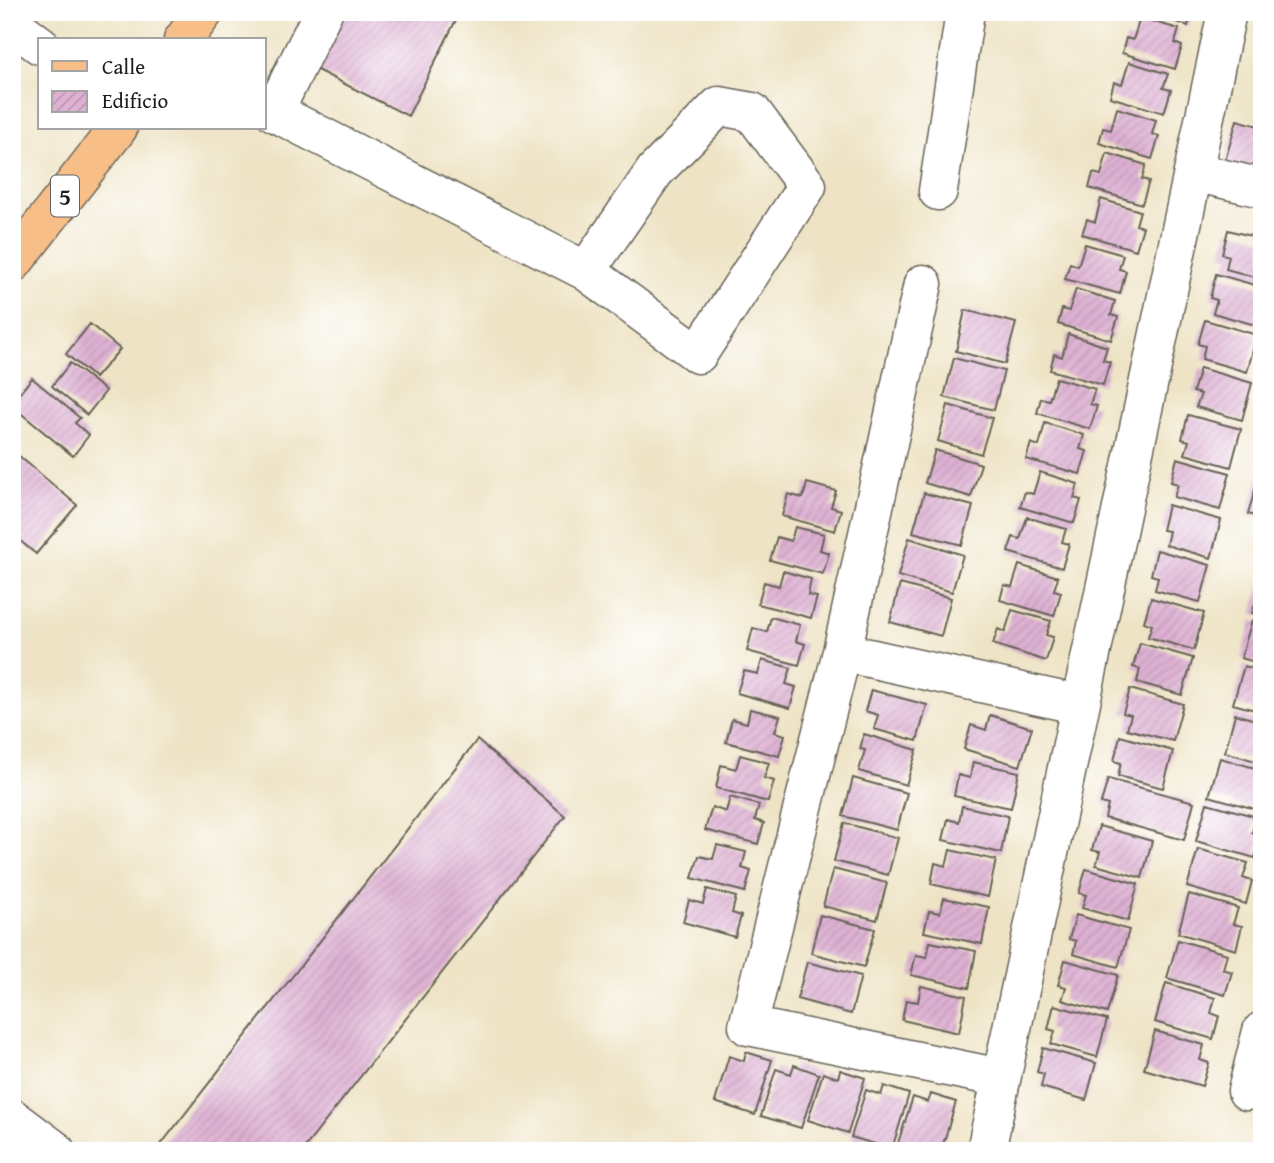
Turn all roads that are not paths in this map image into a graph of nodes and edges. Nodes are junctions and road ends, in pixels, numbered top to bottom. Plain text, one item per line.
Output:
1 (204, 12) edge
2 (323, 12) edge
3 (965, 12) edge
4 (1227, 12) edge
5 (12, 23) edge
6 (184, 38) edge
7 (38, 43) edge
8 (116, 130) edge
9 (1194, 172) junction
10 (1262, 188) edge
11 (938, 191) dead end
12 (12, 264) edge
13 (586, 271) junction
14 (923, 284) dead end
15 (842, 652) junction
16 (1080, 705) junction
17 (1262, 1031) edge
18 (1001, 1078) junction
19 (1247, 1091) dead end
20 (12, 1118) edge
21 (56, 1151) edge
22 (986, 1151) edge

1 - 6 main road
2 - 13 street
3 - 11 street
4 - 9 street
5 - 7 street
8 - 12 main road, 5
9 - 10 street
9 - 16 street
13 - 13 street
14 - 15 street
15 - 16 street
15 - 18 street
16 - 18 street
17 - 19 street
18 - 22 street
20 - 21 street

